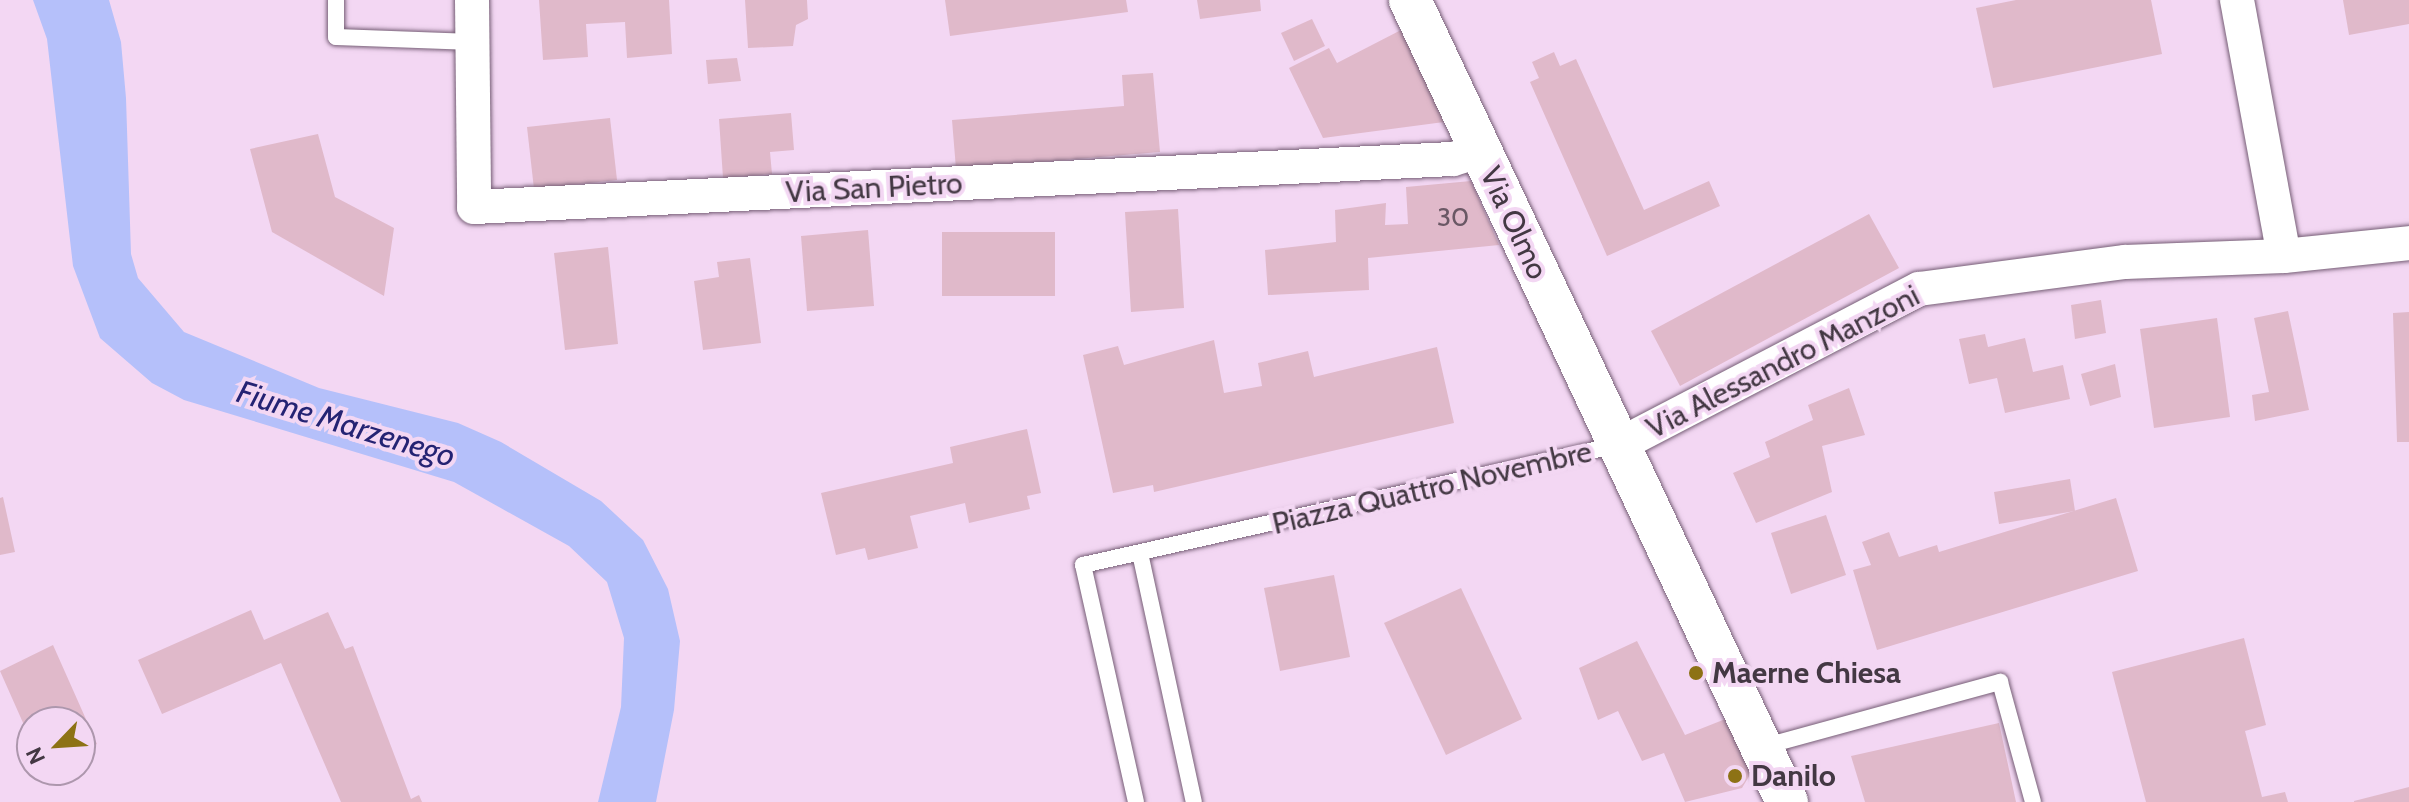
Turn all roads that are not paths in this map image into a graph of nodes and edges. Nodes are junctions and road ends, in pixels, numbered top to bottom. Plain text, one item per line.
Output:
1 (336, 0) edge
2 (472, 0) edge
3 (1410, 0) edge
4 (2237, 0) edge
5 (473, 42) junction
6 (1479, 151) junction
7 (2409, 243) edge
8 (2284, 256) junction
9 (1619, 445) junction
10 (1140, 553) junction
11 (1761, 747) junction
12 (1136, 802) edge
13 (1194, 802) edge
14 (1787, 802) edge
15 (2033, 802) edge

1 - 5 lane
2 - 5 street, Via San Pietro
3 - 6 street, Via Olmo
4 - 8 street
5 - 6 street, Via San Pietro
6 - 9 street, Via Olmo
7 - 8 street, Via Alessandro Manzoni
8 - 9 street, Via Alessandro Manzoni
9 - 10 lane, Piazza Quattro Novembre
9 - 11 street, Piazza Quattro Novembre
10 - 12 lane, Piazza Quattro Novembre
10 - 13 lane
11 - 14 street, Piazza Quattro Novembre
11 - 15 lane

